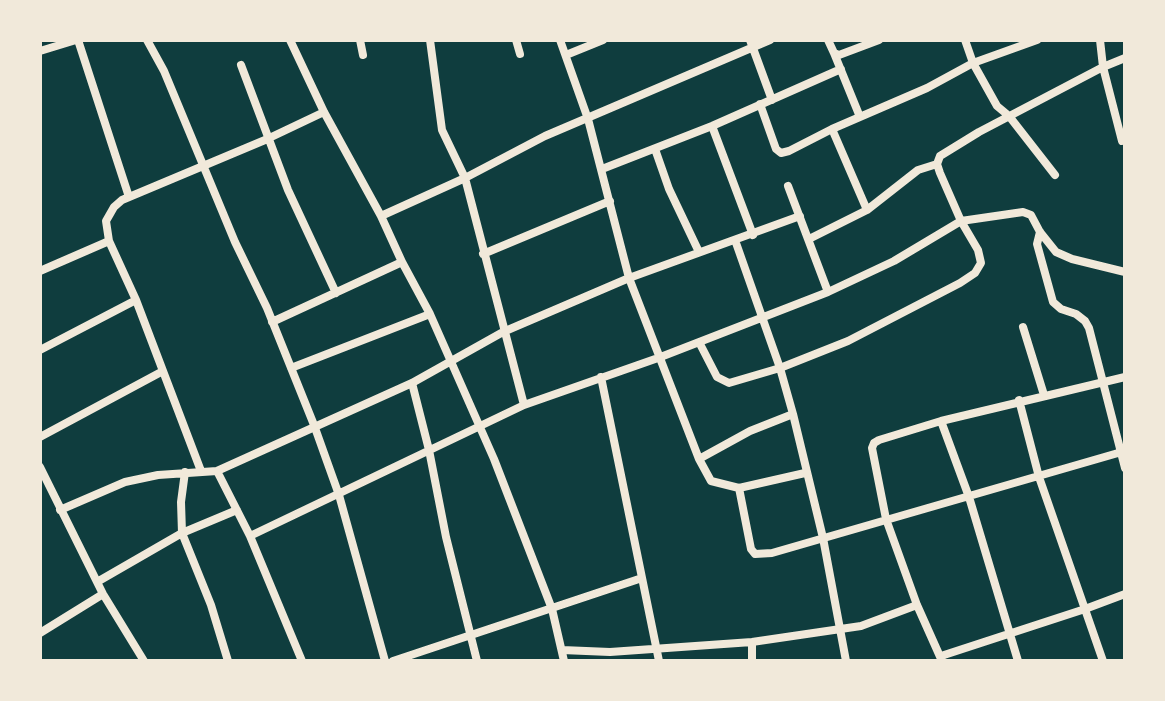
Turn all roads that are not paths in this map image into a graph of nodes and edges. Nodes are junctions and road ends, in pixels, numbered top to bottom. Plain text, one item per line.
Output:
1 (77, 40) edge
2 (147, 40) edge
3 (290, 40) edge
4 (360, 40) edge
5 (430, 40) edge
6 (516, 40) edge
7 (560, 40) edge
8 (603, 40) edge
9 (770, 40) edge
10 (828, 40) edge
11 (879, 40) edge
12 (965, 40) edge
13 (1037, 40) edge
14 (1100, 40) edge
15 (751, 44) edge
16 (40, 51) edge
17 (834, 53) junction
18 (520, 54) dead end
19 (363, 55) dead end
20 (566, 55) junction
21 (1125, 58) edge
22 (973, 63) junction
23 (241, 65) dead end
24 (1103, 67) junction
25 (841, 69) junction
26 (772, 100) junction
27 (760, 104) junction
28 (324, 112) junction
29 (1009, 116) junction
30 (860, 117) junction
31 (588, 119) junction
32 (712, 126) junction
33 (832, 129) junction
34 (270, 137) junction
35 (1122, 141) dead end
36 (655, 149) junction
37 (937, 164) junction
38 (204, 166) junction
39 (602, 169) junction
40 (1055, 175) dead end
41 (465, 178) junction
42 (788, 186) dead end
43 (129, 197) junction
44 (610, 201) junction
45 (867, 210) junction
46 (381, 216) junction
47 (800, 216) junction
48 (961, 221) junction
49 (1040, 232) junction
50 (753, 235) junction
51 (809, 239) junction
52 (735, 240) junction
53 (109, 241) junction
54 (699, 252) junction
55 (483, 254) junction
56 (402, 262) junction
57 (40, 271) edge
58 (1125, 272) edge
59 (629, 278) junction
60 (828, 292) junction
61 (336, 293) junction
62 (136, 300) junction
63 (430, 314) junction
64 (762, 317) junction
65 (272, 322) junction
66 (1023, 327) dead end
67 (503, 332) junction
68 (699, 342) junction
69 (40, 350) edge
70 (658, 358) junction
71 (450, 362) junction
72 (291, 368) junction
73 (780, 368) junction
74 (163, 371) junction
75 (601, 377) junction
76 (1125, 377) edge
77 (1103, 381) junction
78 (412, 383) junction
79 (1044, 395) junction
80 (1019, 400) junction
81 (524, 405) junction
82 (793, 414) junction
83 (941, 421) junction
84 (314, 425) junction
85 (477, 425) junction
86 (40, 437) edge
87 (429, 450) junction
88 (1123, 451) edge
89 (699, 459) junction
90 (40, 467) edge
91 (1125, 468) edge
92 (201, 471) junction
93 (217, 471) junction
94 (185, 472) junction
95 (805, 473) junction
96 (1039, 477) junction
97 (739, 488) junction
98 (339, 495) junction
99 (969, 497) junction
100 (60, 510) junction
101 (237, 510) junction
102 (886, 519) junction
103 (182, 533) junction
104 (250, 536) junction
105 (823, 538) junction
106 (642, 578) junction
107 (97, 582) junction
108 (103, 594) junction
109 (1125, 594) edge
110 (917, 605) junction
111 (552, 609) junction
112 (1085, 609) junction
113 (839, 629) junction
114 (40, 631) edge
115 (471, 634) junction
116 (1012, 634) junction
117 (752, 642) junction
118 (657, 648) junction
119 (562, 650) junction
120 (941, 659) edge
121 (144, 661) edge
122 (228, 661) edge
123 (302, 661) edge
124 (385, 661) edge
125 (393, 661) edge
126 (477, 661) edge
127 (564, 661) edge
128 (659, 661) edge
129 (752, 661) edge
130 (846, 661) edge
131 (1018, 661) edge
132 (1103, 661) edge

1 - 16 street
1 - 43 street
2 - 38 street
3 - 28 street
4 - 19 street
5 - 41 street
6 - 18 street
7 - 20 street
8 - 20 street
9 - 15 street
10 - 17 street
11 - 17 street
12 - 22 street
13 - 22 street
14 - 24 street
15 - 26 street
15 - 31 street
17 - 25 street
20 - 31 street
21 - 24 street
22 - 29 street
22 - 30 street
23 - 34 street
24 - 29 street
24 - 35 street
25 - 26 street
25 - 30 street
26 - 27 street
27 - 32 street
27 - 33 street
28 - 34 street
28 - 46 street
29 - 37 street
29 - 40 street
30 - 33 street
31 - 39 street
31 - 41 street
32 - 36 street
32 - 50 street
33 - 45 street
34 - 38 street
34 - 61 street
36 - 39 street
36 - 54 street
37 - 45 street
37 - 48 street
38 - 43 street
38 - 65 street
39 - 44 street
41 - 46 street
41 - 55 street
42 - 47 street
43 - 53 street
44 - 55 street
44 - 59 street
45 - 51 street
46 - 56 street
47 - 50 street
47 - 51 street
48 - 49 street
48 - 60 street
48 - 73 street
49 - 58 street
49 - 77 street
50 - 52 street
51 - 60 street
52 - 54 street
52 - 64 street
53 - 57 street
53 - 62 street
54 - 59 street
55 - 67 street
56 - 61 street
56 - 63 street
59 - 67 street
59 - 70 street
60 - 64 street
61 - 65 street
62 - 69 street
62 - 74 street
63 - 71 street
63 - 72 street
64 - 68 street
64 - 73 street
65 - 72 street
66 - 79 street
67 - 71 street
67 - 81 street
68 - 70 street
68 - 73 street
70 - 75 street
70 - 89 street
71 - 78 street
71 - 85 street
72 - 84 street
73 - 82 street
74 - 86 street
74 - 92 street
75 - 81 street
75 - 106 street
76 - 77 street
77 - 79 street
77 - 88 street
78 - 84 street
78 - 87 street
79 - 80 street
80 - 83 street
80 - 96 street
81 - 85 street
82 - 89 street
82 - 95 street
83 - 99 street
83 - 102 street
84 - 93 street
84 - 98 street
85 - 87 street
85 - 111 street
87 - 98 street
87 - 115 street
88 - 91 street
88 - 96 street
89 - 97 street
90 - 100 street
92 - 93 street
92 - 94 street
93 - 101 street
94 - 100 street
94 - 103 street
95 - 97 street
95 - 105 street
96 - 99 street
96 - 112 street
97 - 105 street
98 - 104 street
98 - 124 street
99 - 102 street
99 - 116 street
100 - 107 street
101 - 103 street
101 - 104 street
102 - 105 street
102 - 110 street
103 - 107 street
103 - 122 street
104 - 123 street
105 - 113 street
106 - 111 street
106 - 118 street
107 - 108 street
108 - 114 street
108 - 121 street
109 - 112 street
110 - 113 street
110 - 120 street
111 - 115 street
111 - 119 street
112 - 116 street
112 - 132 street
113 - 117 street
113 - 130 street
115 - 125 street
115 - 126 street
116 - 120 street
116 - 131 street
117 - 118 street
117 - 129 street
118 - 119 street
118 - 128 street
119 - 127 street

